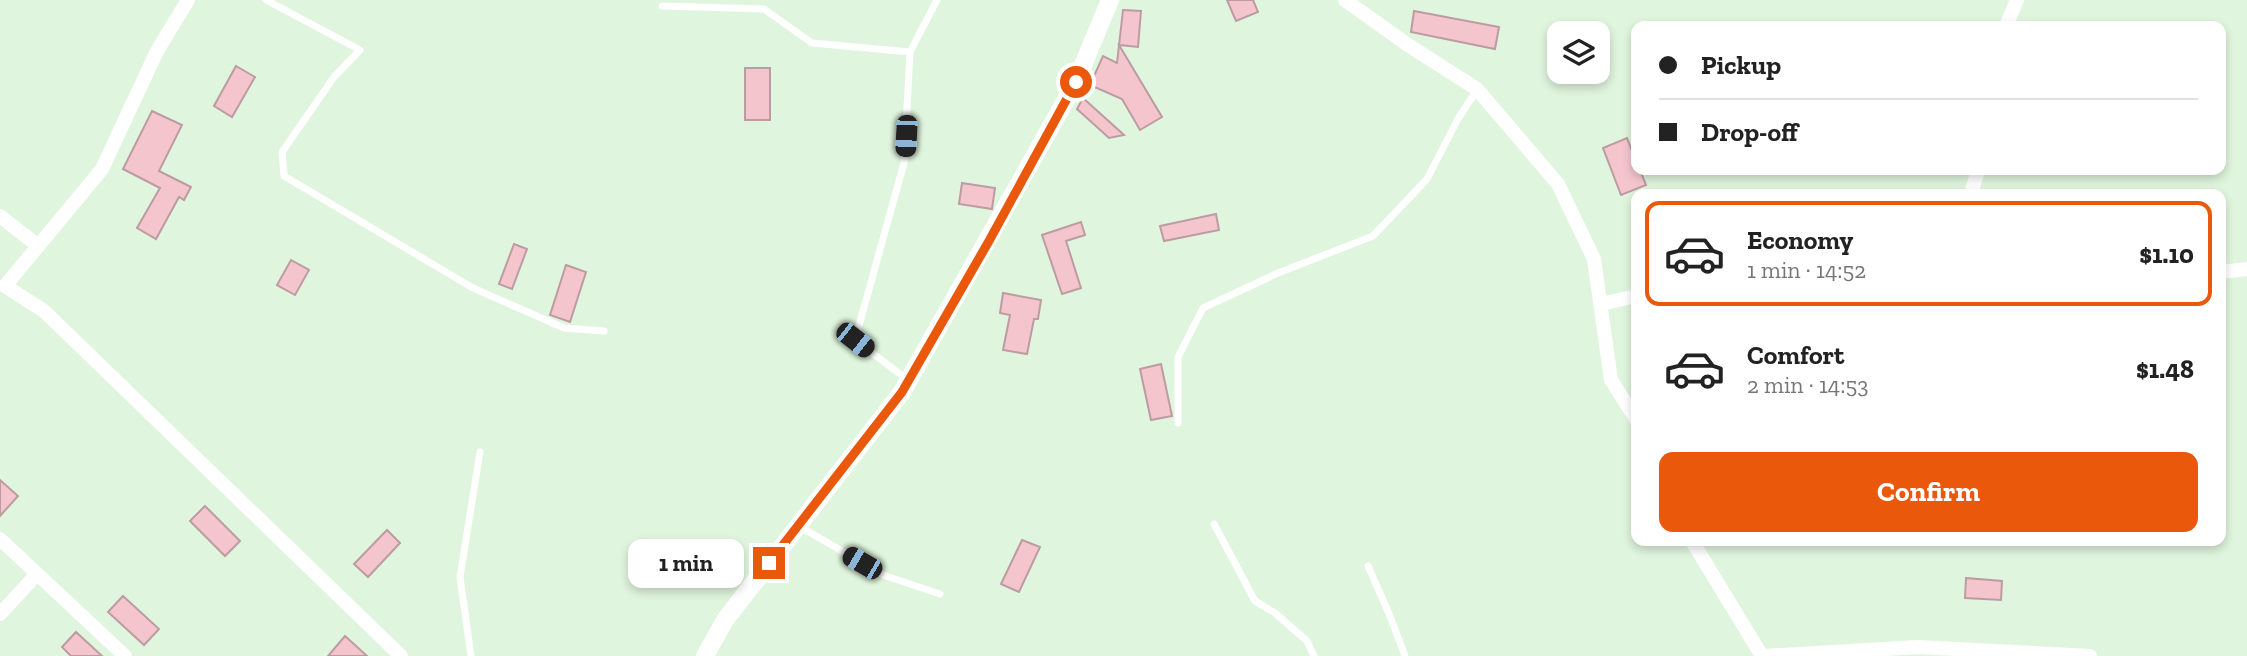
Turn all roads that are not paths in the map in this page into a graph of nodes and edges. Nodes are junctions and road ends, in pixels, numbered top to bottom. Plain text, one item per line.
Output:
1 (188, 0) edge
2 (266, 0) edge
3 (937, 0) edge
4 (1110, 0) edge
5 (1345, 0) edge
6 (2017, 0) edge
7 (662, 6) dead end
8 (2008, 21) edge
9 (910, 52) junction
10 (1477, 89) junction
11 (0, 216) edge
12 (37, 245) junction
13 (2247, 269) edge
14 (2226, 271) edge
15 (2, 290) edge
16 (1631, 297) edge
17 (1601, 304) junction
18 (604, 331) dead end
19 (908, 381) junction
20 (1631, 411) edge
21 (1178, 423) dead end
22 (480, 452) dead end
23 (1214, 524) dead end
24 (798, 525) junction
25 (0, 538) edge
26 (1695, 546) edge
27 (1367, 566) dead end
28 (37, 574) junction
29 (940, 594) dead end
30 (0, 614) edge
31 (125, 656) edge
32 (401, 656) edge
33 (471, 656) edge
34 (705, 656) edge
35 (1314, 656) edge
36 (1405, 656) edge
37 (1763, 656) edge
38 (2090, 656) edge

1 - 12 street
2 - 18 lane
3 - 9 lane
4 - 19 street
5 - 10 street
6 - 8 street
7 - 9 lane
9 - 19 lane
10 - 17 street
10 - 21 lane
11 - 12 street
12 - 15 street
13 - 14 street
15 - 32 street
16 - 17 street
17 - 20 street
19 - 24 street
22 - 33 lane
23 - 35 lane
24 - 29 lane
24 - 34 street
25 - 28 street
26 - 37 street
27 - 36 lane
28 - 30 street
28 - 31 street
37 - 38 street

